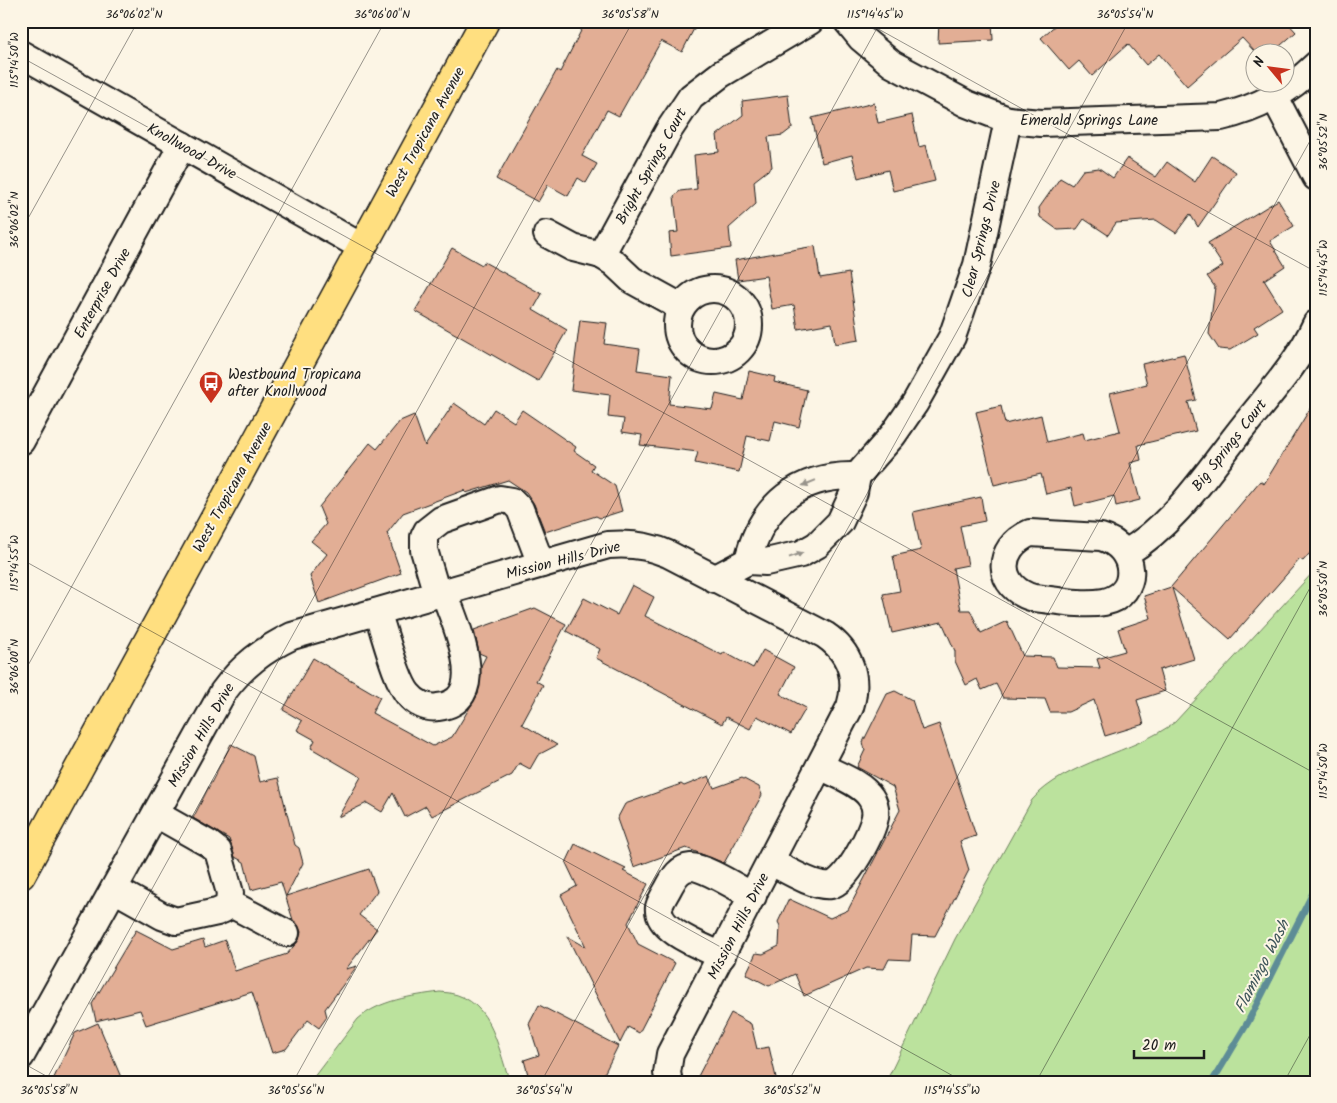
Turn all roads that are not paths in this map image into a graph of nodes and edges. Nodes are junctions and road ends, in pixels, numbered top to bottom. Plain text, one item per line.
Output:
1 (486, 21) edge
2 (810, 21) edge
3 (847, 21) edge
4 (21, 54) edge
5 (1316, 64) edge
6 (1275, 98) junction
7 (1008, 120) junction
8 (182, 145) junction
9 (1316, 177) edge
10 (547, 234) dead end
11 (362, 247) junction
12 (601, 255) junction
13 (681, 307) dead end
14 (1316, 324) edge
15 (21, 440) edge
16 (857, 476) junction
17 (1126, 553) dead end
18 (748, 561) junction
19 (541, 564) junction
20 (714, 579) junction
21 (441, 593) junction
22 (378, 612) junction
23 (820, 766) junction
24 (156, 814) junction
25 (771, 862) junction
26 (21, 875) edge
27 (114, 889) junction
28 (753, 896) junction
29 (228, 903) junction
30 (286, 933) dead end
31 (722, 956) junction
32 (21, 1056) edge
33 (669, 1082) edge

1 - 11 main road, West Tropicana Avenue
2 - 12 street, Bright Springs Court
3 - 7 street, Emerald Springs Lane
4 - 8 street, Knollwood Drive
5 - 6 street, Emerald Springs Lane
6 - 7 street, Emerald Springs Lane
6 - 9 street
7 - 16 street, Clear Springs Drive
8 - 11 street, Knollwood Drive
8 - 15 street, Enterprise Drive
10 - 12 street
11 - 26 main road, West Tropicana Avenue
12 - 13 street
14 - 17 street, Big Springs Court
16 -> 18 street
18 -> 16 street, Clear Springs Drive
18 - 20 street, Clear Springs Drive
19 - 20 street, Mission Hills Drive
19 - 21 street, Mission Hills Drive
19 - 21 street
20 - 23 street, Mission Hills Drive
21 - 22 street, Mission Hills Drive
21 - 22 street
22 - 24 street, Mission Hills Drive
23 - 25 street, Mission Hills Drive
23 - 25 street
24 - 27 street, Mission Hills Drive
24 - 29 street
25 - 28 street, Mission Hills Drive
27 - 29 street
27 - 32 street, Mission Hills Drive
28 - 31 street, Mission Hills Drive
28 - 31 street
29 - 30 street
31 - 33 street, Mission Hills Drive

